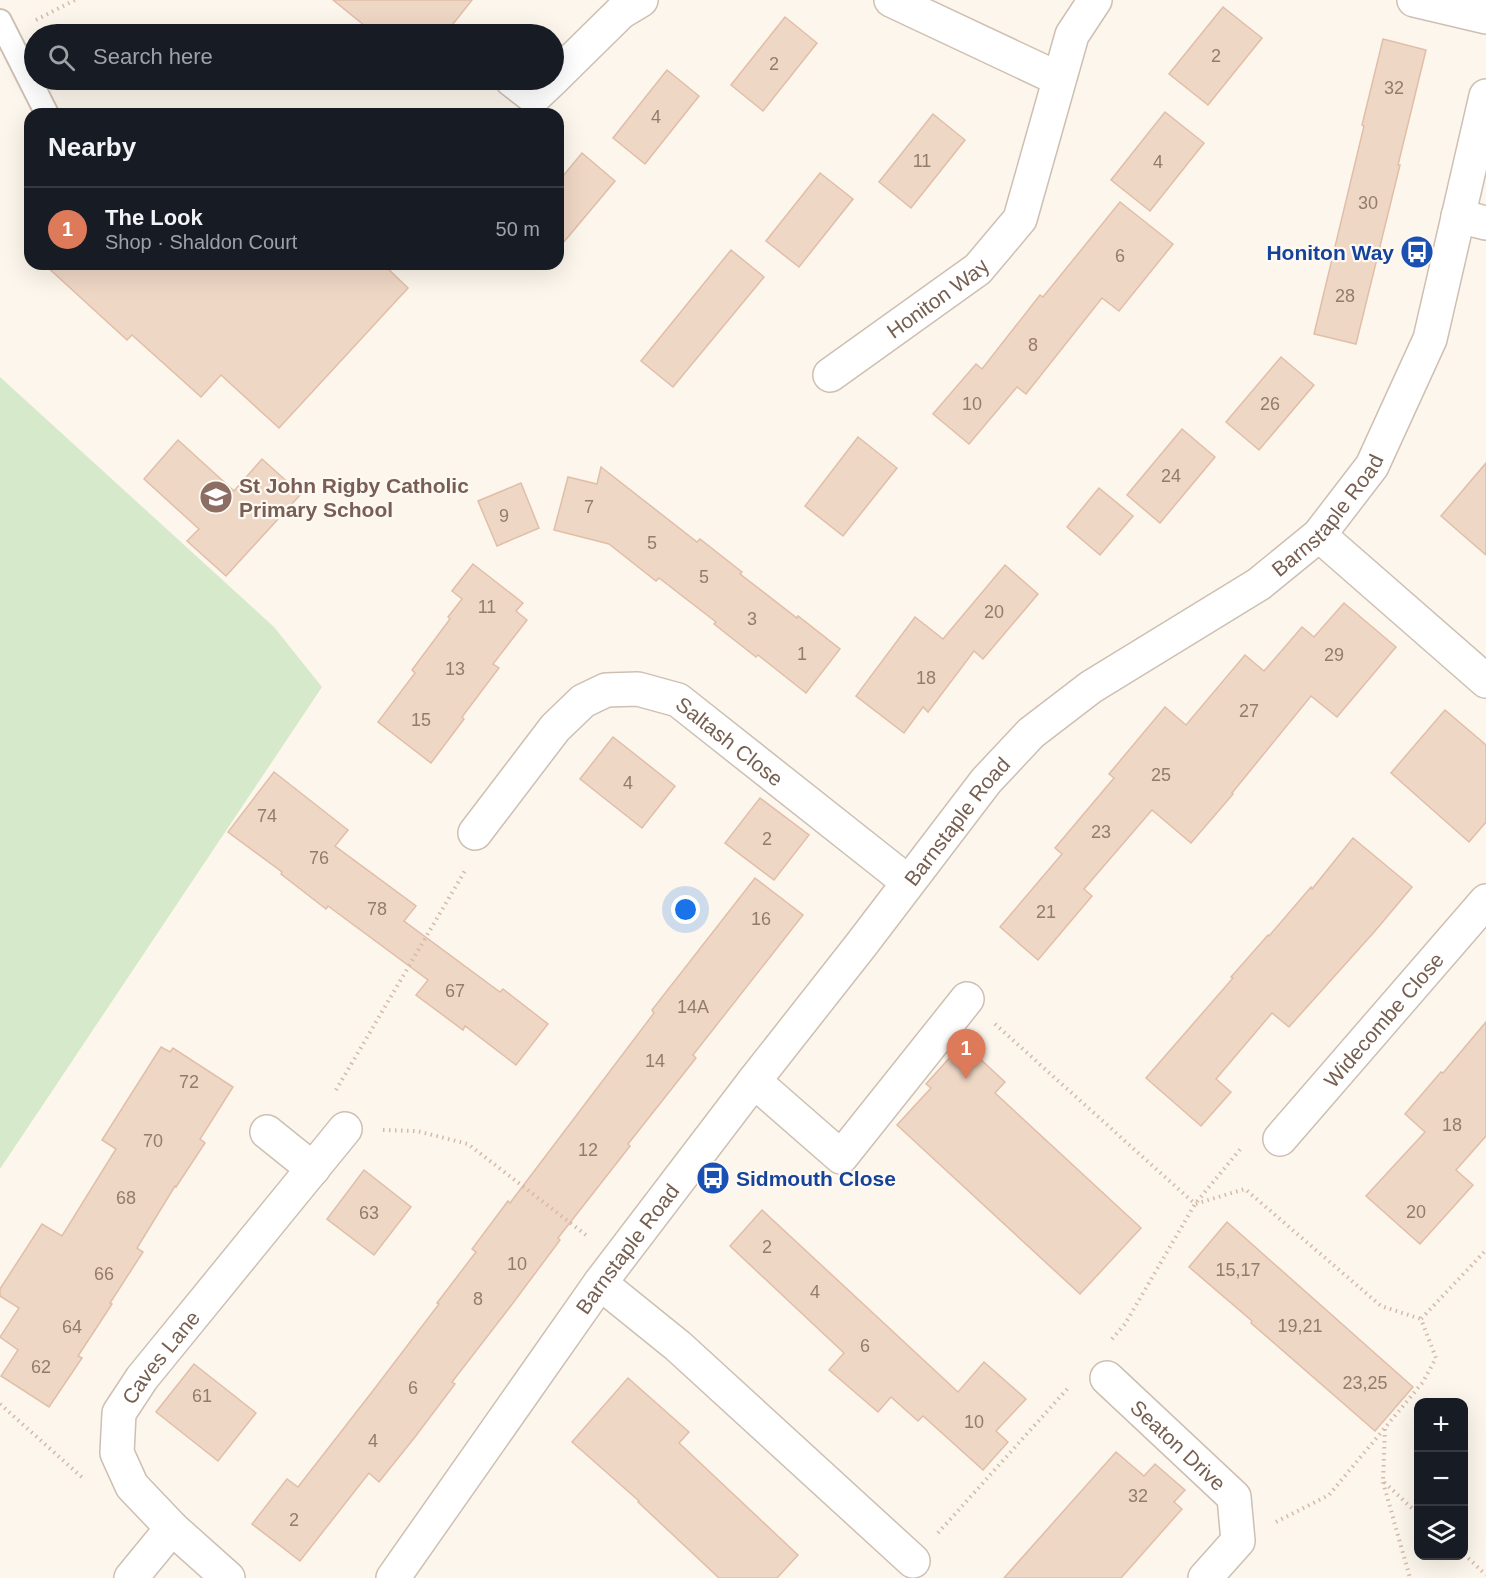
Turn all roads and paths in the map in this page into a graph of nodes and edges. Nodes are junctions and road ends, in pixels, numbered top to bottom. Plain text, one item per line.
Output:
1 (640, 0) edge
2 (891, 0) edge
3 (1095, 0) edge
4 (1414, 0) edge
5 (1486, 17) edge
6 (0, 21) edge
7 (564, 68) edge
8 (24, 70) edge
9 (1059, 80) junction
10 (34, 90) edge
11 (525, 90) edge
12 (541, 90) edge
13 (1486, 96) edge
14 (43, 108) edge
15 (1472, 220) edge
16 (830, 375) dead end
17 (1319, 535) junction
18 (1486, 681) edge
19 (475, 833) joint
20 (908, 882) junction
21 (1486, 901) edge
22 (967, 999) joint
23 (754, 1081) junction
24 (345, 1129) junction
25 (267, 1132) dead end
26 (1280, 1138) dead end
27 (313, 1169) junction
28 (1486, 1250) edge
29 (609, 1271) junction
30 (1421, 1319) junction
31 (1107, 1378) dead end
32 (0, 1404) edge
33 (1385, 1429) junction
34 (88, 1482) dead end
35 (1383, 1482) junction
36 (1414, 1510) edge
37 (172, 1528) junction
38 (1238, 1541) junction
39 (1468, 1558) edge
40 (913, 1561) dead end
41 (1486, 1575) edge
42 (131, 1578) edge
43 (228, 1578) edge
44 (393, 1578) edge
45 (1205, 1578) edge
46 (1410, 1578) edge

1 - 7 street
2 - 9 street
3 - 9 street, Honiton Way
4 - 5 street
6 - 8 lane
9 - 16 street, Honiton Way
10 - 14 lane
11 - 12 street
13 - 15 street, Barnstaple Road
15 - 17 street, Barnstaple Road
17 - 18 street
17 - 20 street, Barnstaple Road
19 - 20 street, Saltash Close
19 - 24 path
20 - 23 street, Barnstaple Road
21 - 26 street, Widecombe Close
22 - 23 street
22 - 30 path
23 - 29 street, Barnstaple Road
24 - 27 street, Caves Lane
24 - 29 path
25 - 27 street
27 - 37 street, Caves Lane
28 - 30 path
29 - 40 street
29 - 44 street, Barnstaple Road
30 - 33 path
31 - 38 street, Seaton Drive
32 - 34 path
33 - 35 path
33 - 38 path
35 - 36 path
35 - 46 path
37 - 42 street
37 - 43 street, Caves Lane
38 - 45 street
39 - 41 path

